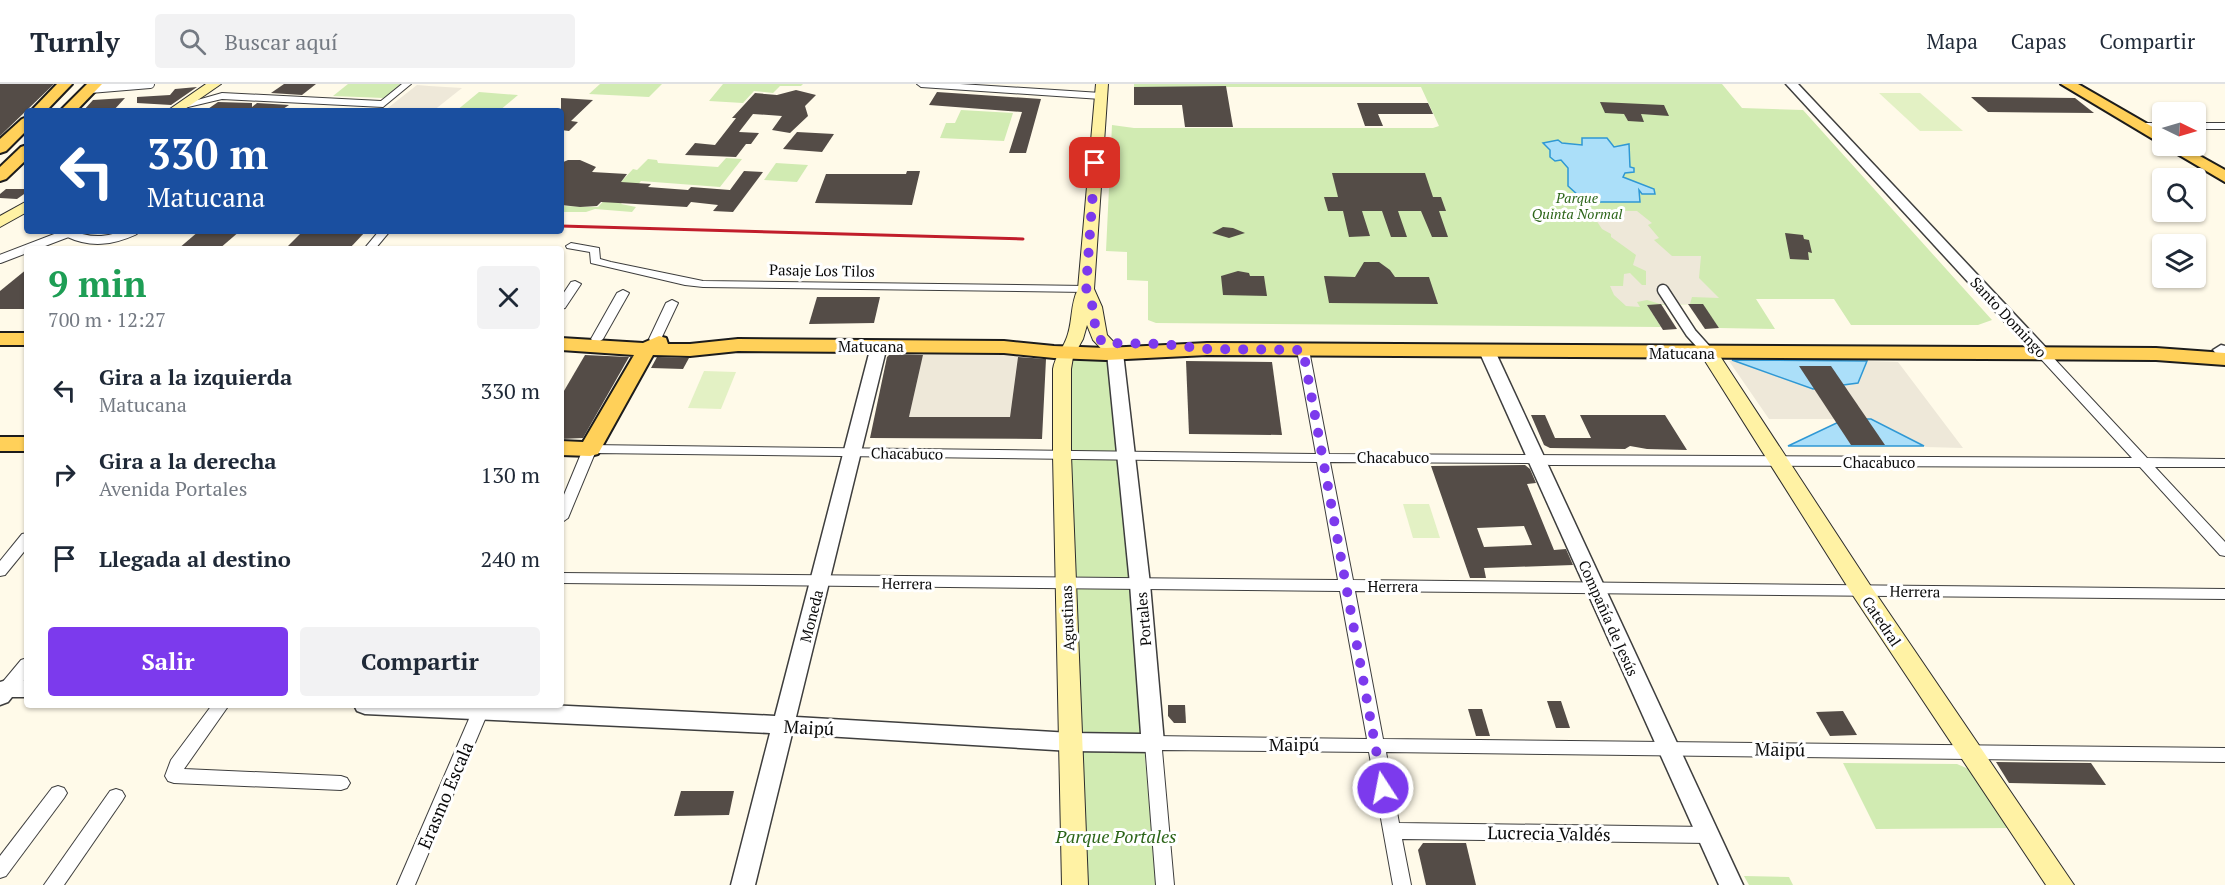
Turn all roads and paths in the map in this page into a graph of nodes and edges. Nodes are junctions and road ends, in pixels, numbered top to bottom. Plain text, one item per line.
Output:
1 (65, 84) edge
2 (150, 84) edge
3 (407, 84) edge
4 (921, 84) edge
5 (1792, 84) edge
6 (2068, 84) edge
7 (92, 86) edge
8 (216, 88) edge
9 (1101, 90) edge
10 (41, 108) edge
11 (70, 108) edge
12 (178, 108) edge
13 (24, 124) edge
14 (2139, 126) junction
15 (2152, 126) edge
16 (2206, 126) edge
17 (2225, 126) edge
18 (2152, 134) edge
19 (7, 135) edge
20 (0, 148) edge
21 (24, 153) edge
22 (2189, 156) edge
23 (0, 176) edge
24 (2225, 177) edge
25 (24, 207) edge
26 (0, 223) edge
27 (65, 234) edge
28 (70, 234) edge
29 (127, 234) edge
30 (382, 234) edge
31 (34, 246) edge
32 (372, 246) edge
33 (571, 246) dead end
34 (24, 250) edge
35 (0, 259) edge
36 (575, 284) dead end
37 (1086, 288) junction
38 (1663, 290) dead end
39 (623, 294) dead end
40 (564, 301) edge
41 (672, 303) dead end
42 (0, 339) edge
43 (24, 339) edge
44 (597, 339) junction
45 (657, 342) junction
46 (564, 344) edge
47 (564, 344) edge
48 (879, 346) junction
49 (1069, 347) junction
50 (1109, 348) junction
51 (1303, 350) junction
52 (1487, 351) junction
53 (1708, 353) junction
54 (2224, 353) edge
55 (2043, 355) junction
56 (0, 444) edge
57 (24, 444) edge
58 (564, 448) edge
59 (591, 449) junction
60 (852, 452) junction
61 (1062, 455) junction
62 (1128, 456) junction
63 (1322, 457) junction
64 (1538, 460) junction
65 (1780, 462) junction
66 (2144, 463) junction
67 (2225, 463) edge
68 (564, 511) edge
69 (24, 542) edge
70 (2225, 550) edge
71 (0, 571) edge
72 (564, 578) edge
73 (819, 581) junction
74 (1066, 584) junction
75 (1140, 584) junction
76 (1346, 586) junction
77 (1595, 588) junction
78 (1862, 591) junction
79 (2225, 594) edge
80 (24, 669) edge
81 (11, 691) edge
82 (219, 708) edge
83 (482, 708) edge
84 (783, 725) junction
85 (1071, 742) junction
86 (1153, 743) junction
87 (1374, 744) junction
88 (1669, 748) junction
89 (1971, 752) junction
90 (2225, 755) edge
91 (341, 783) dead end
92 (58, 793) dead end
93 (116, 796) dead end
94 (1390, 831) junction
95 (1708, 835) junction
96 (0, 870) edge
97 (53, 885) edge
98 (406, 885) edge
99 (743, 885) edge
100 (1075, 885) edge
101 (1165, 885) edge
102 (1402, 885) edge
103 (1731, 885) edge
104 (2061, 885) edge

1 - 10 main road
2 - 7 street
3 - 8 street
4 - 9 street
5 - 55 street, Santo Domingo
6 - 14 main road
7 - 11 main road
8 - 12 main road
9 - 37 main road
13 - 19 main road
14 - 15 street
14 - 18 main road
16 - 17 street
19 - 20 main road
21 - 23 main road
22 - 24 main road
25 - 26 main road
27 - 31 street
28 - 29 street
30 - 32 street
33 - 37 street, Pasaje Los Tilos
34 - 35 street
36 - 40 street
37 - 49 main road, Agustinas
37 - 50 main road
38 - 53 street
39 - 44 street
41 - 45 street
42 - 43 main road
44 - 45 main road, Matucana
44 - 46 main road, Matucana
45 - 47 main road, Matucana
45 - 48 main road, Matucana
45 - 59 main road
48 - 49 main road, Matucana
48 - 60 street, Moneda
49 - 50 main road, Matucana
49 - 61 main road, Agustinas
50 - 51 main road, Matucana
50 - 62 street, Portales
51 - 52 main road, Matucana
51 - 63 street
52 - 53 main road, Matucana
52 - 64 street, Compañía de Jesús
53 - 55 main road, Matucana
53 - 65 main road, Catedral
54 - 55 main road, Matucana
55 - 66 street, Santo Domingo
56 - 57 main road
58 - 59 main road, Chacabuco
59 - 60 street, Chacabuco
59 - 68 street
60 - 61 street, Chacabuco
60 - 73 street, Moneda
61 - 62 street, Chacabuco
61 - 74 main road, Agustinas
62 - 63 street, Chacabuco
62 - 75 street, Portales
63 - 64 street, Chacabuco
63 - 76 street
64 - 65 street, Chacabuco
64 - 77 street, Compañía de Jesús
65 - 66 street, Chacabuco
65 - 78 main road, Catedral
66 - 67 street, Chacabuco
66 - 70 street, Santo Domingo
69 - 71 street
72 - 73 street, Herrera
73 - 74 street, Herrera
73 - 84 street, Moneda
74 - 75 street, Herrera
74 - 85 main road, Agustinas
75 - 76 street, Herrera
75 - 86 street, Portales
76 - 77 street, Herrera
76 - 87 street
77 - 78 street, Herrera
77 - 88 street, Compañía de Jesús
78 - 79 street, Herrera
78 - 89 main road, Catedral
80 - 81 street
82 - 91 street
83 - 84 street, Maipú
83 - 98 street, Erasmo Escala
84 - 85 street, Maipú
84 - 99 street, Moneda
85 - 86 street, Maipú
85 - 100 main road, Agustinas
86 - 87 street, Maipú
86 - 101 street, Portales
87 - 88 street, Maipú
87 - 94 street
88 - 89 street, Maipú
88 - 95 street, Compañía de Jesús
89 - 90 street, Maipú
89 - 104 main road, Catedral
92 - 96 street
93 - 97 street
94 - 95 street, Lucrecia Valdés
94 - 102 street
95 - 103 street, Compañía de Jesús

